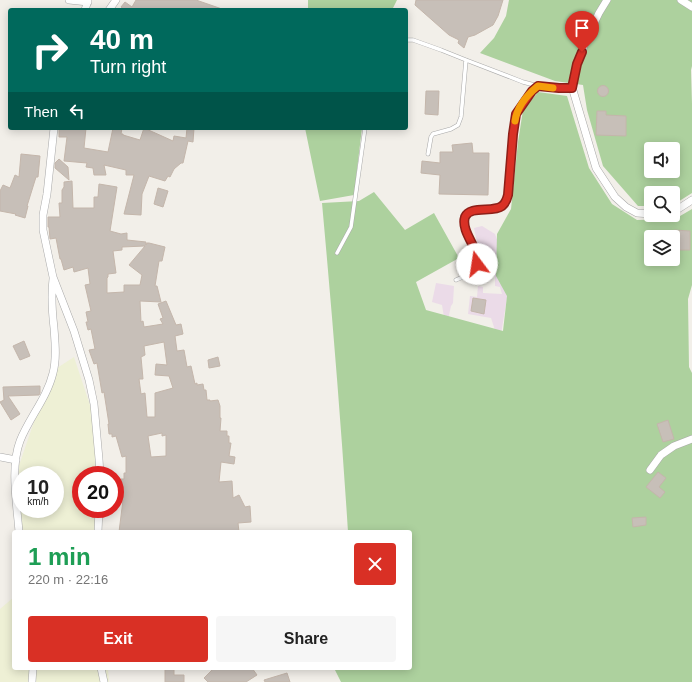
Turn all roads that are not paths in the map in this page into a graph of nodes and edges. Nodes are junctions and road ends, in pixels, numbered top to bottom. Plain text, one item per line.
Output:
1 (69, 0) edge
2 (607, 0) edge
3 (681, 0) edge
4 (88, 1) edge
5 (692, 7) edge
6 (408, 40) edge
7 (466, 60) junction
8 (538, 86) junction
9 (572, 88) junction
10 (54, 130) edge
11 (365, 130) edge
12 (428, 154) dead end
13 (692, 200) edge
14 (680, 208) edge
15 (644, 214) edge
16 (338, 253) dead end
17 (53, 278) junction
18 (456, 280) dead end
19 (692, 440) edge
20 (0, 457) edge
21 (16, 460) junction
22 (99, 466) edge
23 (650, 470) dead end
24 (99, 518) edge
25 (19, 530) edge
26 (98, 530) edge
27 (33, 670) edge
28 (101, 670) edge
29 (32, 682) edge
30 (104, 682) edge

1 - 4 street
2 - 9 street
3 - 5 street
6 - 7 lane
7 - 8 lane
7 - 12 lane
8 - 9 lane
8 - 18 lane
9 - 15 street
10 - 17 street
11 - 16 lane
13 - 14 street
17 - 21 street
17 - 22 street
19 - 23 street
20 - 21 street
21 - 25 street
24 - 26 street
27 - 29 street
28 - 30 street

